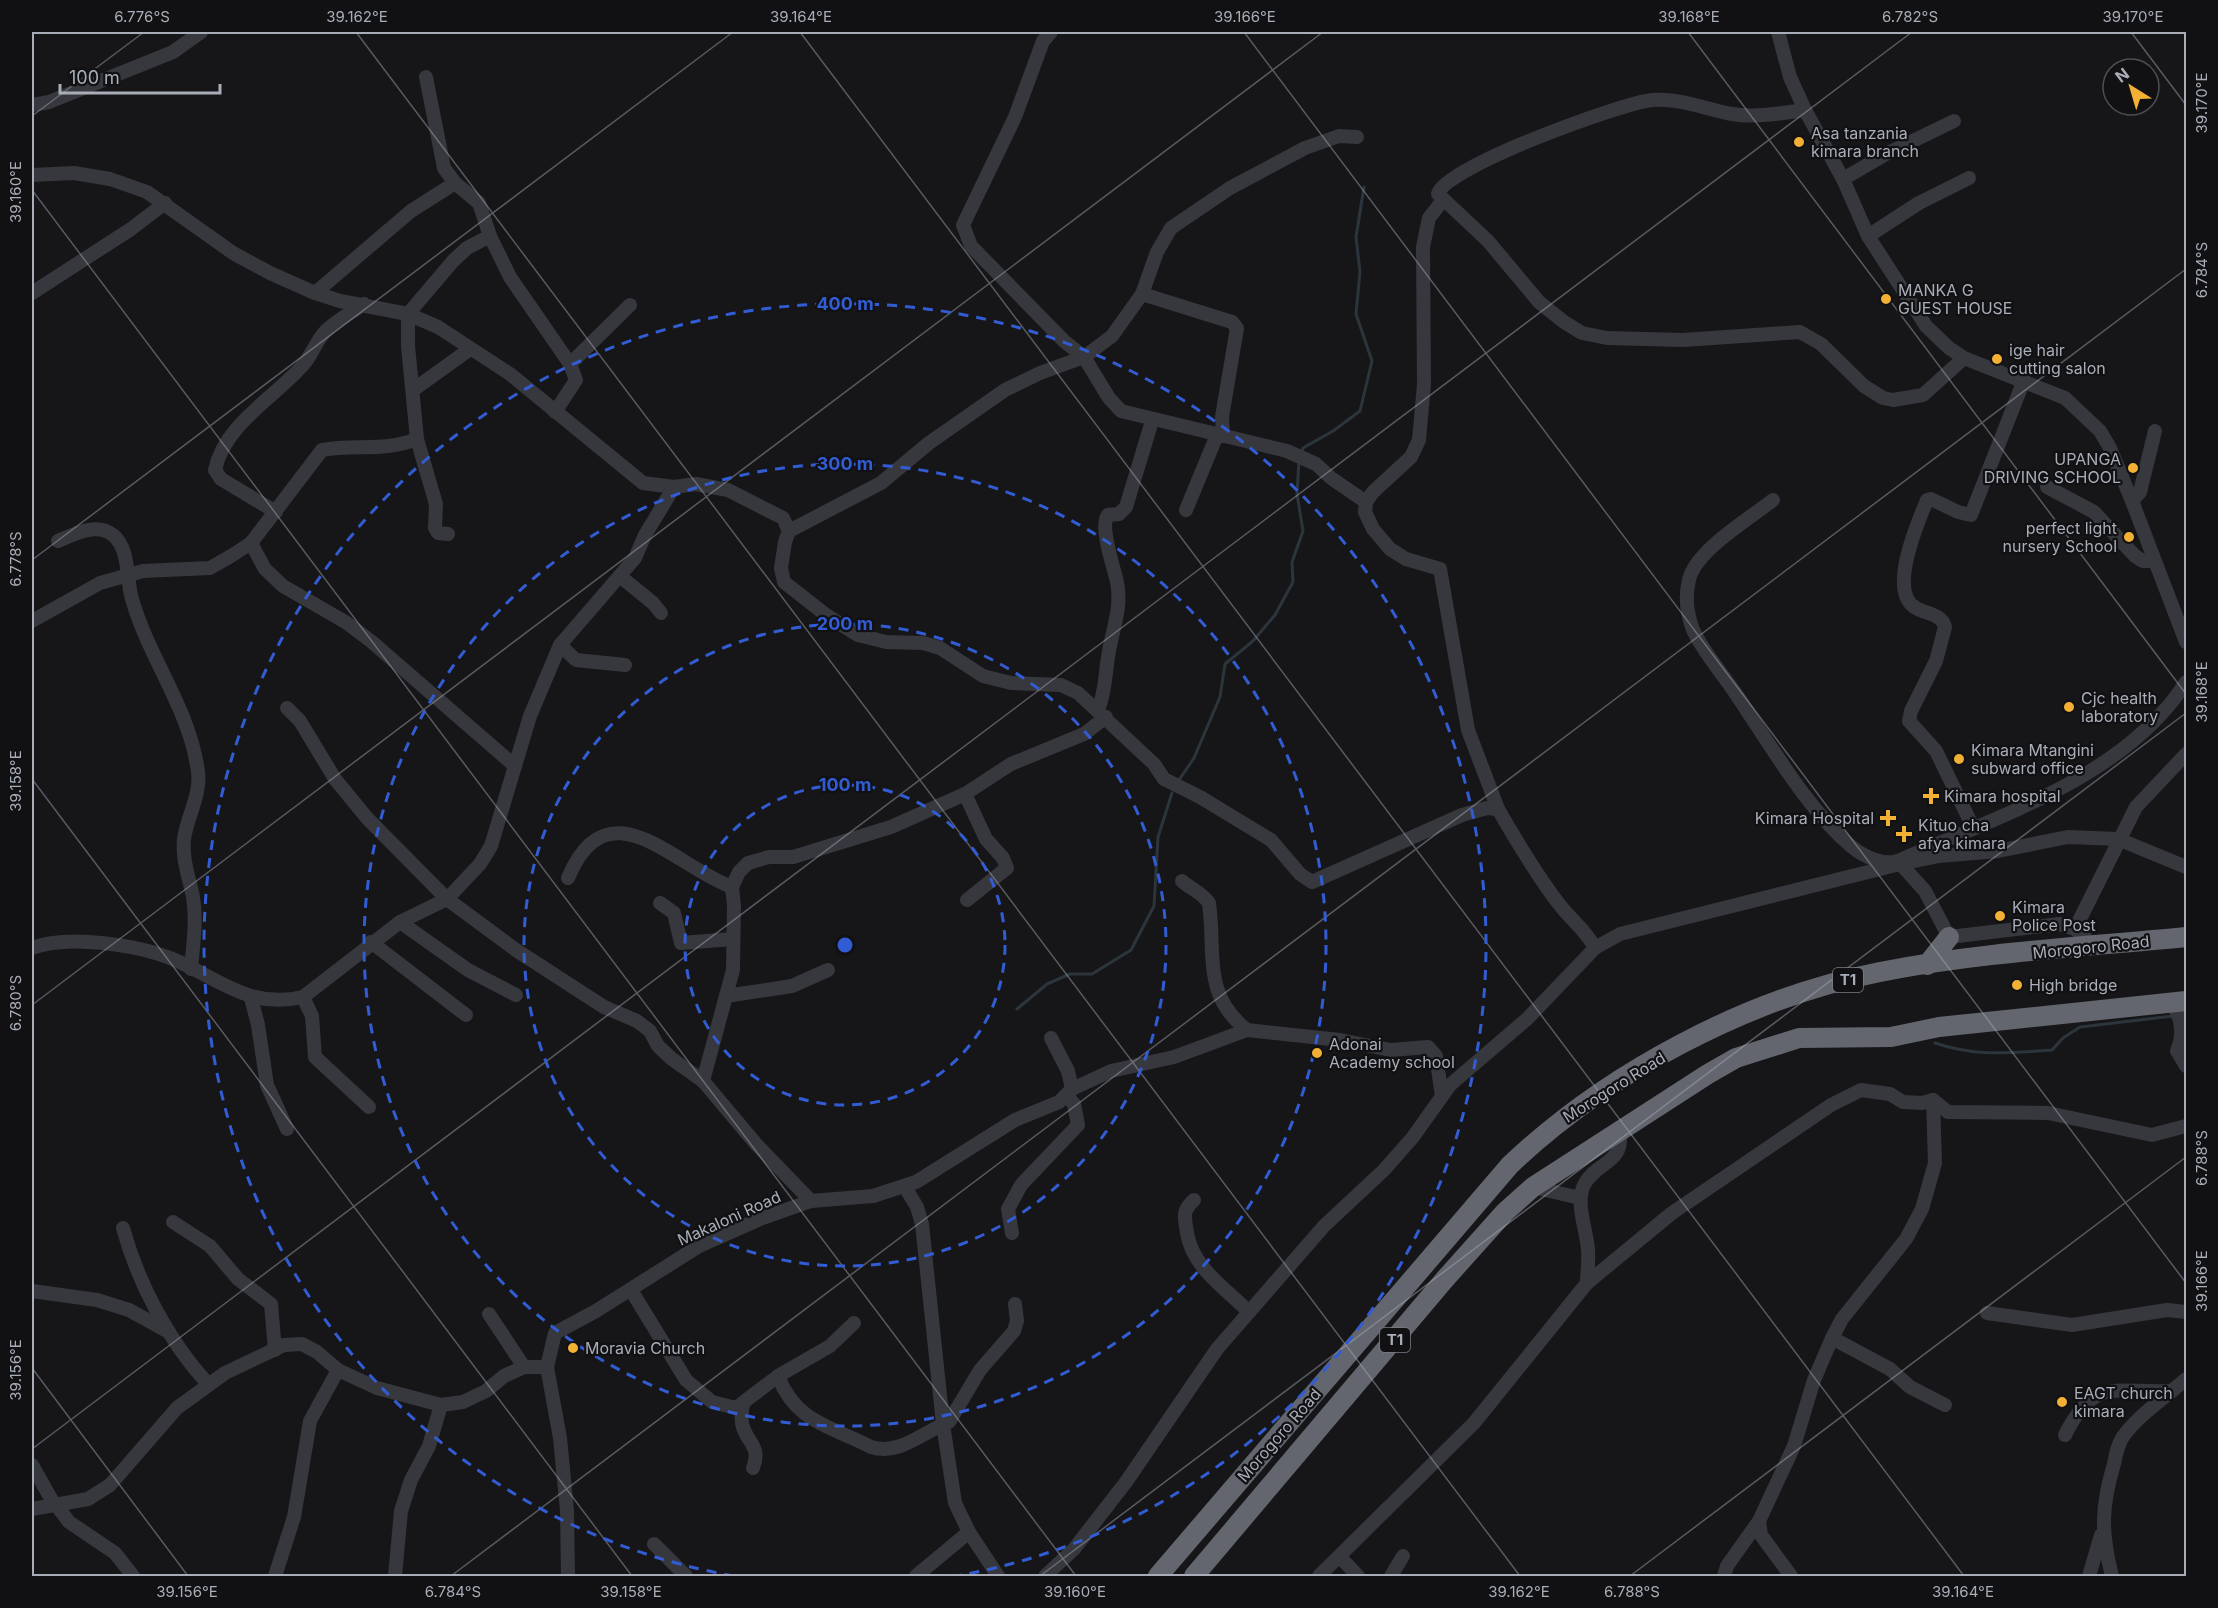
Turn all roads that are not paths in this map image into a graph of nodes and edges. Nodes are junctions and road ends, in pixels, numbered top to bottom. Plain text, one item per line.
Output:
1 (201, 32) edge
2 (1051, 32) edge
3 (1778, 32) edge
4 (426, 77) dead end
5 (32, 105) edge
6 (1805, 110) junction
7 (1953, 121) dead end
8 (1357, 137) dead end
9 (32, 175) edge
10 (1970, 178) dead end
11 (1844, 179) junction
12 (455, 183) junction
13 (1443, 200) junction
14 (165, 203) junction
15 (490, 236) junction
16 (1868, 236) junction
17 (32, 293) edge
18 (315, 293) junction
19 (1142, 294) junction
20 (364, 304) junction
21 (630, 305) dead end
22 (408, 314) junction
23 (470, 349) junction
24 (1084, 357) junction
25 (1964, 358) junction
26 (570, 364) junction
27 (2024, 380) junction
28 (413, 390) junction
29 (555, 412) junction
30 (1152, 421) junction
31 (2155, 431) dead end
32 (1220, 436) junction
33 (417, 439) junction
34 (674, 487) junction
35 (2047, 487) dead end
36 (1773, 500) dead end
37 (2132, 501) junction
38 (1366, 502) junction
39 (1186, 510) dead end
40 (276, 512) junction
41 (789, 531) junction
42 (448, 534) dead end
43 (57, 541) dead end
44 (251, 543) junction
45 (2154, 561) junction
46 (127, 577) junction
47 (621, 577) junction
48 (661, 613) dead end
49 (32, 621) edge
50 (2187, 642) edge
51 (560, 645) junction
52 (625, 665) dead end
53 (2187, 682) edge
54 (287, 708) dead end
55 (1102, 714) junction
56 (2187, 754) edge
57 (515, 766) junction
58 (965, 794) junction
59 (1498, 809) junction
60 (1973, 827) junction
61 (2118, 838) junction
62 (1899, 863) junction
63 (2187, 867) edge
64 (568, 878) dead end
65 (1182, 881) dead end
66 (732, 887) junction
67 (447, 899) junction
68 (967, 900) dead end
69 (660, 903) dead end
70 (400, 922) junction
71 (2075, 929) junction
72 (1949, 937) junction
73 (2187, 937) edge
74 (734, 939) junction
75 (371, 942) junction
76 (2094, 946) junction
77 (32, 948) edge
78 (1595, 948) junction
79 (1927, 965) junction
80 (191, 969) junction
81 (828, 970) dead end
82 (516, 995) dead end
83 (726, 996) junction
84 (303, 997) junction
85 (251, 998) junction
86 (2179, 1002) edge
87 (466, 1015) dead end
88 (1247, 1030) junction
89 (1051, 1038) dead end
90 (2184, 1039) edge
91 (2187, 1066) edge
92 (703, 1081) junction
93 (1072, 1090) junction
94 (1442, 1096) junction
95 (1933, 1100) junction
96 (369, 1107) dead end
97 (2187, 1126) edge
98 (287, 1129) dead end
99 (1619, 1130) junction
100 (905, 1186) junction
101 (1533, 1187) junction
102 (1580, 1198) junction
103 (1194, 1200) dead end
104 (811, 1201) junction
105 (173, 1222) dead end
106 (123, 1228) dead end
107 (1012, 1233) dead end
108 (1587, 1284) junction
109 (631, 1290) junction
110 (32, 1291) edge
111 (1015, 1304) dead end
112 (1249, 1312) junction
113 (2187, 1312) edge
114 (1987, 1313) dead end
115 (489, 1314) dead end
116 (854, 1323) dead end
117 (170, 1332) junction
118 (1832, 1338) junction
119 (275, 1350) junction
120 (524, 1367) junction
121 (548, 1367) junction
122 (338, 1370) junction
123 (778, 1376) junction
124 (2187, 1379) edge
125 (208, 1384) junction
126 (2172, 1391) junction
127 (743, 1403) junction
128 (441, 1405) junction
129 (1944, 1405) dead end
130 (943, 1424) junction
131 (2065, 1435) dead end
132 (32, 1465) edge
133 (753, 1468) dead end
134 (56, 1505) junction
135 (32, 1509) edge
136 (1759, 1521) junction
137 (969, 1532) junction
138 (2102, 1532) junction
139 (654, 1544) dead end
140 (1403, 1556) dead end
141 (1340, 1557) junction
142 (133, 1576) edge
143 (275, 1576) edge
144 (395, 1576) edge
145 (568, 1576) edge
146 (686, 1576) edge
147 (916, 1576) edge
148 (998, 1576) edge
149 (1045, 1576) edge
150 (1158, 1576) edge
151 (1194, 1576) edge
152 (1319, 1576) edge
153 (1358, 1576) edge
154 (1391, 1576) edge
155 (1724, 1576) edge
156 (1791, 1576) edge
157 (2089, 1576) edge
158 (2112, 1576) edge

1 - 5 street
2 - 24 street
3 - 6 street
4 - 12 street
6 - 11 street
6 - 13 street
7 - 11 street
8 - 19 street
9 - 14 street
10 - 16 street
11 - 16 street
12 - 15 street
12 - 18 street
13 - 25 street
13 - 38 street
14 - 17 street
14 - 18 street
15 - 22 street
15 - 26 street
16 - 25 street
18 - 20 street
19 - 24 street
19 - 32 street
20 - 22 street
20 - 40 street
21 - 26 street
22 - 23 street
22 - 28 street
23 - 28 street
23 - 29 street
24 - 30 street
24 - 41 street
25 - 27 street
26 - 29 street
27 - 37 street
27 - 60 street
28 - 33 street
29 - 34 street
30 - 32 street
30 - 55 street
31 - 37 street
32 - 38 street
32 - 39 street
33 - 40 street
33 - 42 street
34 - 41 street
34 - 47 street
35 - 45 street
36 - 62 street
37 - 45 street
38 - 59 street
40 - 44 street
41 - 55 street
43 - 46 street
44 - 46 street
44 - 57 street
45 - 50 street
46 - 49 street
46 - 80 street
47 - 48 street
47 - 51 street
51 - 52 street
51 - 57 street
53 - 60 street
54 - 67 street
55 - 58 street
55 - 59 street
56 - 61 street
57 - 67 street
58 - 66 street
58 - 68 street
59 - 78 street
60 - 62 street
61 - 62 street
61 - 63 street
61 - 71 street
62 - 72 street
62 - 78 street
64 - 66 street
65 - 88 street
66 - 74 street
67 - 70 street
67 - 92 street
69 - 74 street
70 - 75 street
70 - 82 street
71 - 72 street
71 - 76 street
72 - 79 highway
73 - 76 highway, Morogoro Road / T1
74 - 83 street
75 - 84 street
75 - 87 street
76 - 79 highway, Morogoro Road / T1
77 - 80 street
78 - 94 street
79 - 150 highway, Morogoro Road / T1
80 - 85 street
81 - 83 street
83 - 92 street
84 - 85 street
84 - 96 street
85 - 98 street
86 - 90 street
86 - 99 highway, Morogoro Road / T1
88 - 93 street, Makaloni Road
88 - 94 street
89 - 93 street
90 - 91 street
92 - 104 street
93 - 100 street, Makaloni Road
93 - 107 street
94 - 112 street
95 - 97 street
95 - 108 street
95 - 118 street
99 - 101 highway, Morogoro Road / T1
99 - 102 street
100 - 104 street, Makaloni Road
100 - 130 street
101 - 102 street
101 - 151 highway, Morogoro Road / T1
102 - 108 street
103 - 112 street
104 - 109 street, Makaloni Road
105 - 119 street
106 - 117 street
108 - 141 street
109 - 121 street, Makaloni Road
109 - 127 street
110 - 117 street
111 - 130 street
112 - 149 street
113 - 114 street
115 - 120 street
116 - 123 street
117 - 125 street
118 - 129 street
118 - 136 street
119 - 122 street
119 - 125 street
120 - 121 street
120 - 128 street
121 - 145 street
122 - 128 street
122 - 143 street
123 - 127 street
123 - 130 street
124 - 126 street
125 - 134 street
126 - 131 street
126 - 138 street
127 - 133 street
128 - 144 street
130 - 137 street
132 - 134 street
134 - 135 street
134 - 142 street
136 - 155 street
136 - 156 street
137 - 147 street
137 - 148 street
138 - 157 street
138 - 158 street
139 - 146 street
140 - 154 street
141 - 152 street
141 - 153 street

